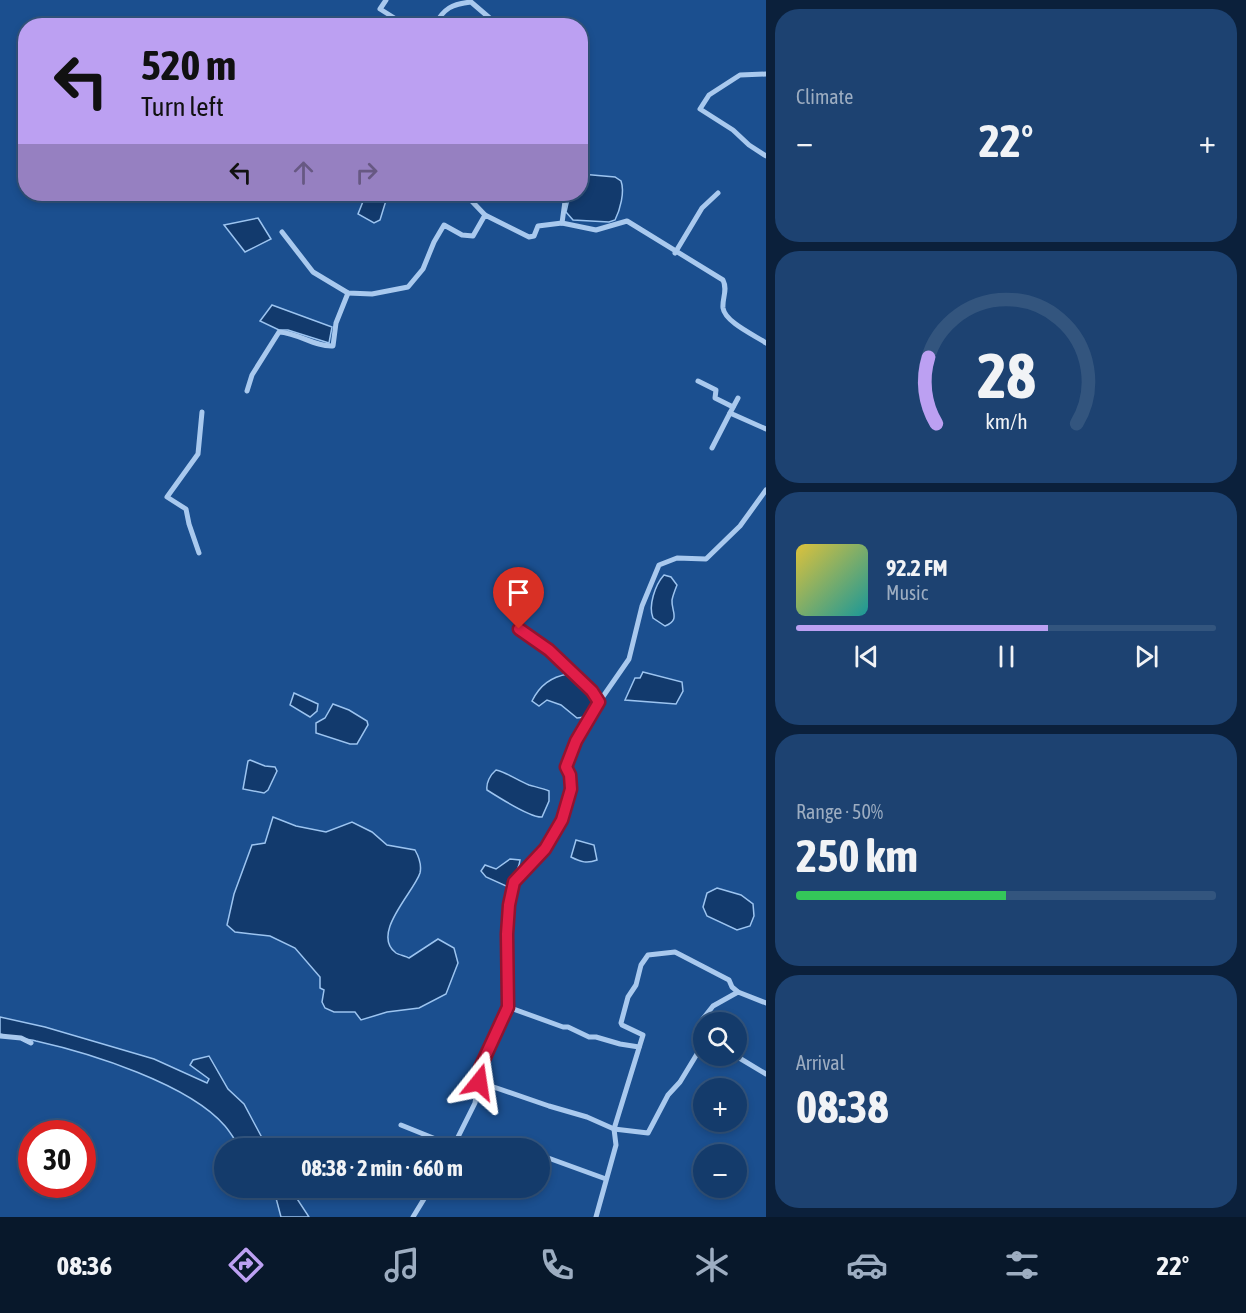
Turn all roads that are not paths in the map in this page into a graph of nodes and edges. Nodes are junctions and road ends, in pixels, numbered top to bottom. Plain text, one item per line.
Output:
1 (386, 0) edge
2 (394, 18) edge
3 (438, 18) edge
4 (490, 18) edge
5 (766, 74) edge
6 (766, 156) edge
7 (718, 193) dead end
8 (472, 201) edge
9 (565, 201) edge
10 (485, 215) junction
11 (562, 223) junction
12 (282, 232) dead end
13 (675, 253) junction
14 (348, 292) junction
15 (766, 343) edge
16 (698, 381) dead end
17 (247, 391) dead end
18 (738, 398) dead end
19 (732, 410) junction
20 (202, 412) dead end
21 (766, 429) edge
22 (712, 448) dead end
23 (766, 490) edge
24 (758, 501) junction
25 (766, 505) edge
26 (200, 553) dead end
27 (519, 629) dead end
28 (599, 702) junction
29 (738, 992) junction
30 (766, 1003) edge
31 (508, 1007) junction
32 (708, 1012) edge
33 (0, 1036) edge
34 (32, 1043) dead end
35 (639, 1047) junction
36 (693, 1059) edge
37 (747, 1063) edge
38 (766, 1074) edge
39 (479, 1082) junction
40 (401, 1125) dead end
41 (614, 1129) junction
42 (432, 1138) edge
43 (458, 1138) edge
44 (550, 1159) edge
45 (606, 1179) junction
46 (425, 1198) edge
47 (413, 1217) edge
48 (596, 1217) edge

1 - 2 street
3 - 4 street
5 - 6 street
7 - 13 street
8 - 10 street
9 - 11 street
10 - 11 street
10 - 14 street
11 - 13 street
12 - 14 street
13 - 15 street
14 - 17 street
16 - 19 street
18 - 19 street
19 - 21 street
19 - 22 street
20 - 26 street
23 - 24 street
24 - 25 street
24 - 28 street
27 - 28 street
28 - 31 street
29 - 30 street
29 - 32 street
29 - 35 street
31 - 35 street
31 - 39 street
33 - 34 street
35 - 41 street
36 - 41 street
37 - 38 street
39 - 41 street
39 - 43 street
40 - 42 street
41 - 45 street
44 - 45 street
45 - 48 street
46 - 47 street

